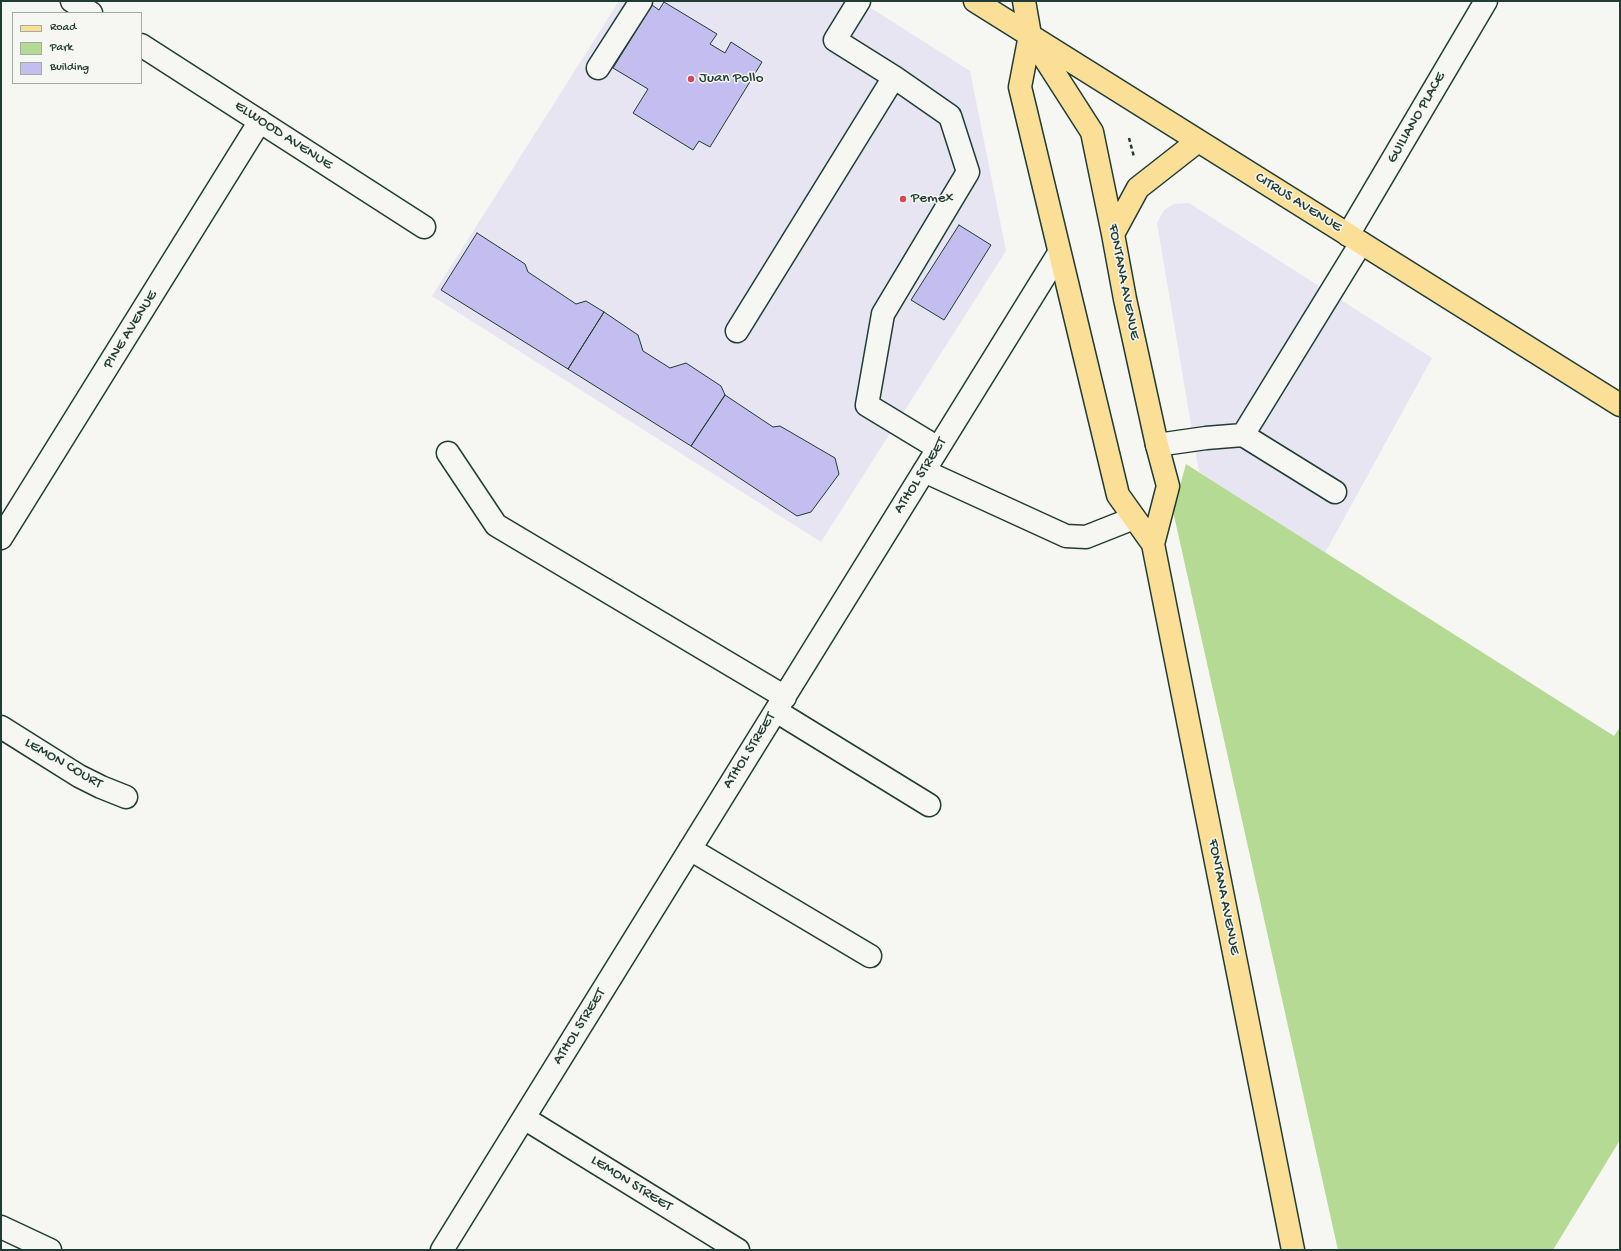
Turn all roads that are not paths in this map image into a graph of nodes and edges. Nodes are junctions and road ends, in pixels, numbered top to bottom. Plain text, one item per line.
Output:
1 (72, 1) edge
2 (641, 1) edge
3 (859, 1) edge
4 (975, 1) edge
5 (1024, 1) edge
6 (1486, 1) edge
7 (88, 12) edge
8 (1030, 35) junction
9 (142, 46) edge
10 (598, 68) dead end
11 (894, 77) junction
12 (260, 121) junction
13 (1198, 141) junction
14 (424, 227) dead end
15 (1113, 234) junction
16 (1355, 239) junction
17 (1059, 253) junction
18 (737, 331) dead end
19 (1620, 404) edge
20 (1243, 435) junction
21 (1157, 445) junction
22 (938, 448) junction
23 (448, 453) dead end
24 (924, 471) junction
25 (1335, 492) dead end
26 (1134, 518) junction
27 (1, 538) edge
28 (1153, 544) junction
29 (780, 704) junction
30 (1, 727) edge
31 (126, 797) dead end
32 (929, 806) dead end
33 (690, 849) junction
34 (870, 956) dead end
35 (524, 1118) junction
36 (1, 1227) edge
37 (50, 1250) edge
38 (442, 1250) edge
39 (738, 1250) edge
40 (1293, 1250) edge

1 - 7 street
2 - 10 street
3 - 11 street
4 - 8 main road, CITRUS AVENUE
5 - 8 main road, FONTANA AVENUE
6 - 16 street, GUILIANO PLACE
8 - 13 main road, CITRUS AVENUE
8 - 15 main road, FONTANA AVENUE
8 - 17 main road, FONTANA AVENUE
9 - 12 street, ELWOOD AVENUE
11 - 18 street
11 - 22 street
12 - 14 street, ELWOOD AVENUE
12 - 27 street, PINE AVENUE
13 - 15 main road
13 - 16 main road, CITRUS AVENUE
15 - 21 main road, FONTANA AVENUE
16 - 19 main road, CITRUS AVENUE
16 - 20 street, GUILIANO PLACE
17 - 22 street, ATHOL STREET
17 - 26 main road, FONTANA AVENUE
20 - 21 street
20 - 25 street
21 - 28 main road, FONTANA AVENUE
22 - 24 street, ATHOL STREET
23 - 29 street
24 - 26 street
24 - 29 street, ATHOL STREET
26 - 28 main road, FONTANA AVENUE
28 - 40 main road, FONTANA AVENUE
29 - 32 street
29 - 33 street, ATHOL STREET
30 - 31 street, LEMON COURT
33 - 34 street
33 - 35 street, ATHOL STREET
35 - 38 street, ATHOL STREET
35 - 39 street, LEMON STREET
36 - 37 street

